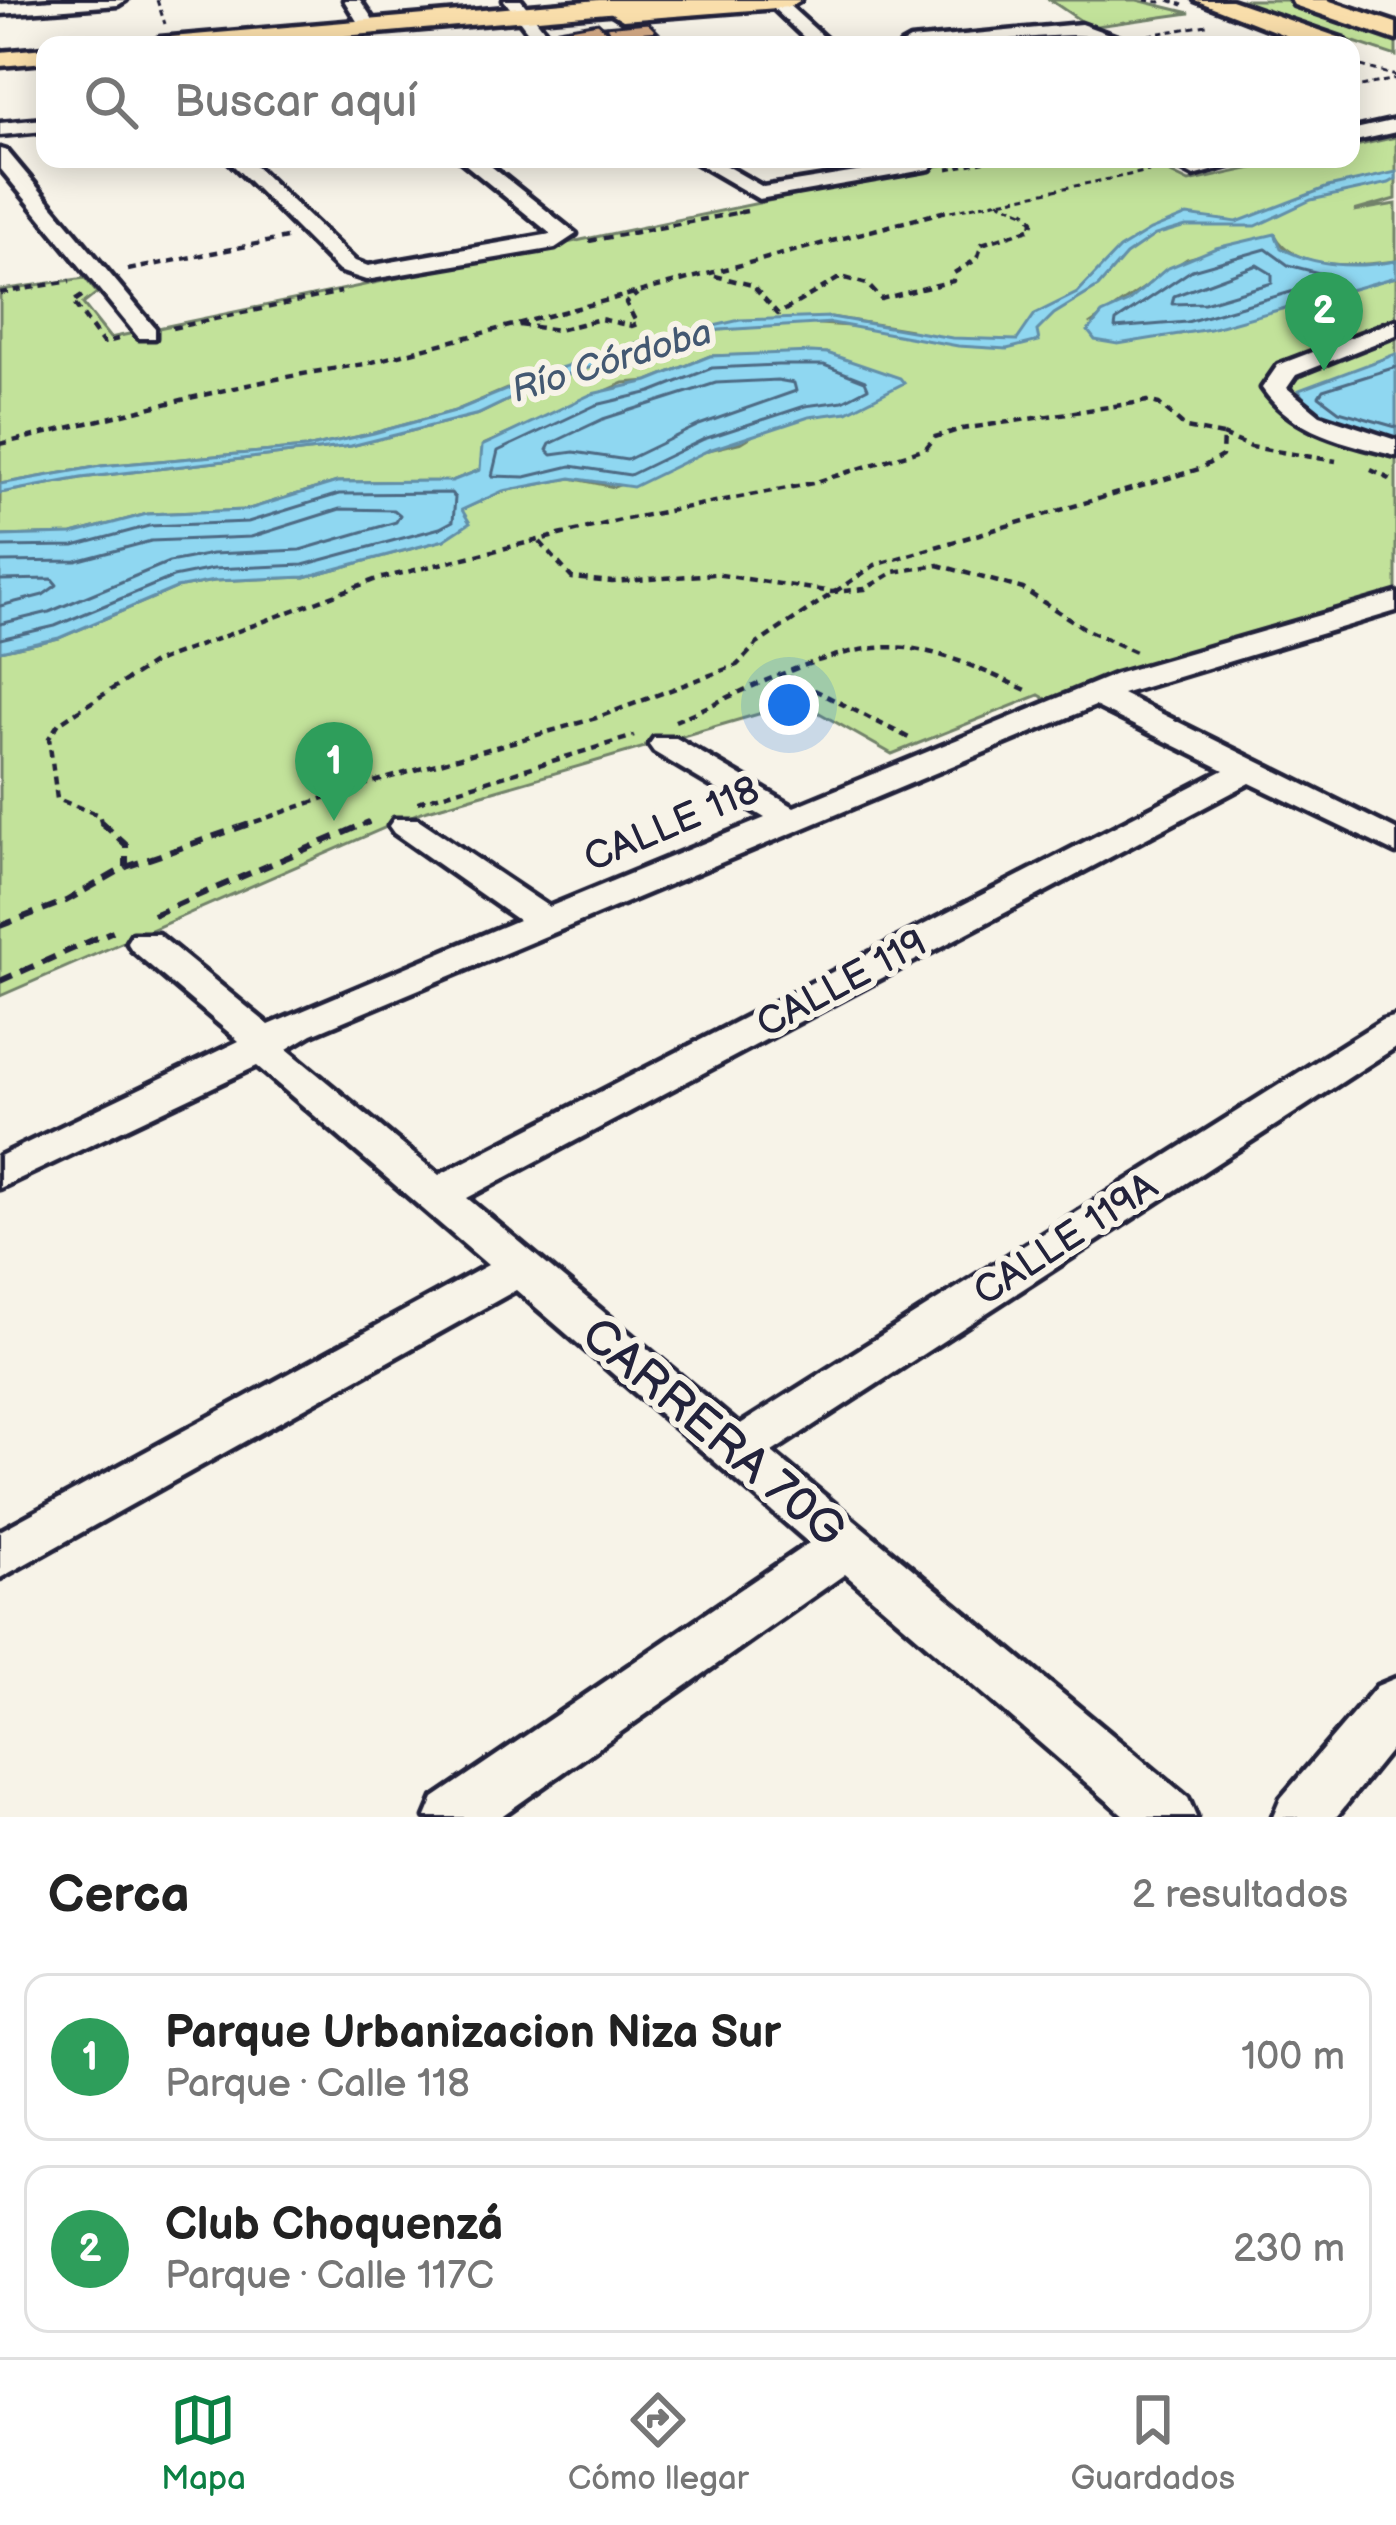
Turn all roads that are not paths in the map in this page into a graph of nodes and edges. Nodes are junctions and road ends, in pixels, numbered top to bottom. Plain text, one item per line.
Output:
1 (118, 0) edge
2 (352, 0) edge
3 (676, 0) edge
4 (747, 0) edge
5 (789, 0) edge
6 (1303, 0) edge
7 (774, 1) edge
8 (1210, 1) edge
9 (0, 9) edge
10 (522, 12) edge
11 (623, 12) junction
12 (369, 27) junction
13 (1396, 32) edge
14 (264, 36) edge
15 (324, 36) edge
16 (540, 36) edge
17 (813, 36) edge
18 (1022, 36) edge
19 (1107, 36) edge
20 (1306, 36) edge
21 (36, 59) edge
22 (0, 62) edge
23 (36, 126) edge
24 (1396, 126) edge
25 (0, 129) edge
26 (1360, 134) edge
27 (0, 155) edge
28 (246, 168) edge
29 (481, 168) edge
30 (716, 168) edge
31 (907, 168) edge
32 (8, 176) edge
33 (1396, 327) edge
34 (147, 333) dead end
35 (1396, 448) edge
36 (1396, 602) edge
37 (1096, 694) junction
38 (660, 734) road end
39 (1248, 771) junction
40 (400, 815) road end
41 (792, 820) junction
42 (1396, 843) edge
43 (546, 922) junction
44 (139, 928) road end
45 (1396, 1029) edge
46 (263, 1045) junction
47 (0, 1173) edge
48 (435, 1196) junction
49 (518, 1268) junction
50 (736, 1451) junction
51 (846, 1545) junction
52 (0, 1556) edge
53 (1396, 1703) edge
54 (454, 1817) edge
55 (1168, 1817) edge
56 (1301, 1817) edge

1 - 9 street
2 - 12 street
3 - 10 main road
4 - 11 main road
5 - 7 highway
6 - 13 highway
7 - 11 highway
7 - 17 street
8 - 20 highway
10 - 11 main road
10 - 12 main road
10 - 15 main road
10 - 16 street
12 - 14 main road
18 - 19 street
21 - 22 main road
23 - 25 street
24 - 26 street
27 - 32 street
28 - 29 street
30 - 31 street
32 - 34 street
33 - 35 street
36 - 37 street, CALLE 118
37 - 39 street
37 - 41 street, CALLE 118
38 - 41 street
39 - 42 street
39 - 48 street, CALLE 119
40 - 43 street
41 - 43 street, CALLE 118
43 - 46 street, CALLE 118
44 - 46 street, CARRERA 70G
45 - 50 street, CALLE 119A
46 - 47 street, CALLE 118
46 - 48 street, CARRERA 70G
48 - 49 street, CARRERA 70G
49 - 50 street, CARRERA 70G
49 - 52 street
50 - 51 street, CARRERA 70G
51 - 54 street
51 - 55 street, CARRERA 70G
53 - 56 street

